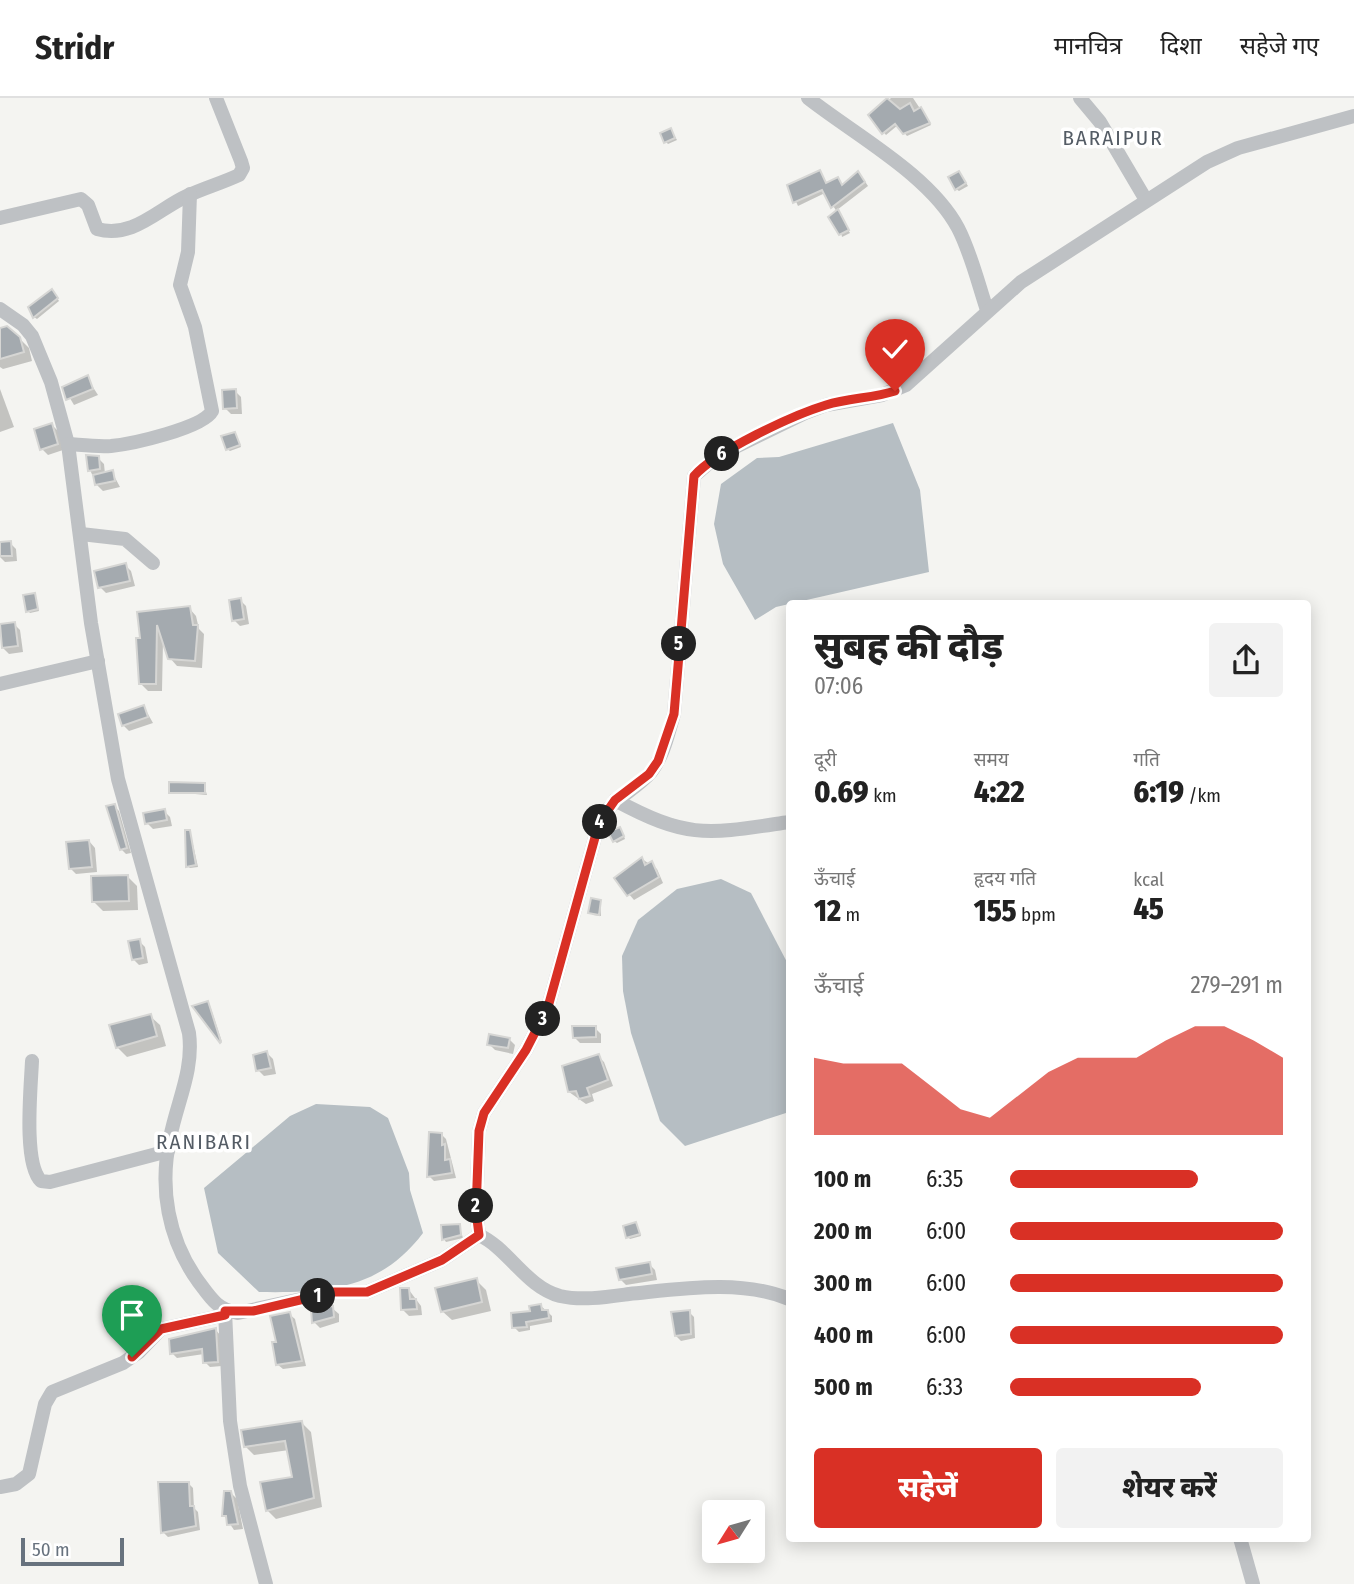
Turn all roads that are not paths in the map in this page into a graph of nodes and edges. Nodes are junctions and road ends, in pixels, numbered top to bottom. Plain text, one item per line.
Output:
1 (215, 98) edge
2 (808, 98) edge
3 (1080, 98) edge
4 (1354, 116) edge
5 (190, 194) junction
6 (1146, 200) junction
7 (0, 218) edge
8 (0, 309) edge
9 (987, 310) junction
10 (68, 444) junction
11 (80, 534) junction
12 (153, 564) dead end
13 (97, 662) junction
14 (0, 684) edge
15 (615, 800) junction
16 (786, 822) edge
17 (32, 1061) dead end
18 (168, 1152) junction
19 (479, 1235) junction
20 (786, 1298) edge
21 (225, 1313) junction
22 (0, 1487) edge
23 (1241, 1542) edge
24 (266, 1584) edge
25 (1253, 1584) edge

1 - 5 street
2 - 9 street
3 - 6 street
4 - 6 street
5 - 7 street
5 - 10 street
6 - 9 street
8 - 10 street
9 - 15 street
10 - 11 street
11 - 12 street
11 - 13 street
13 - 14 street
13 - 18 street
15 - 16 street
15 - 19 street
17 - 18 street
18 - 21 street
19 - 20 street
19 - 21 street
21 - 22 street
21 - 24 street
23 - 25 street

